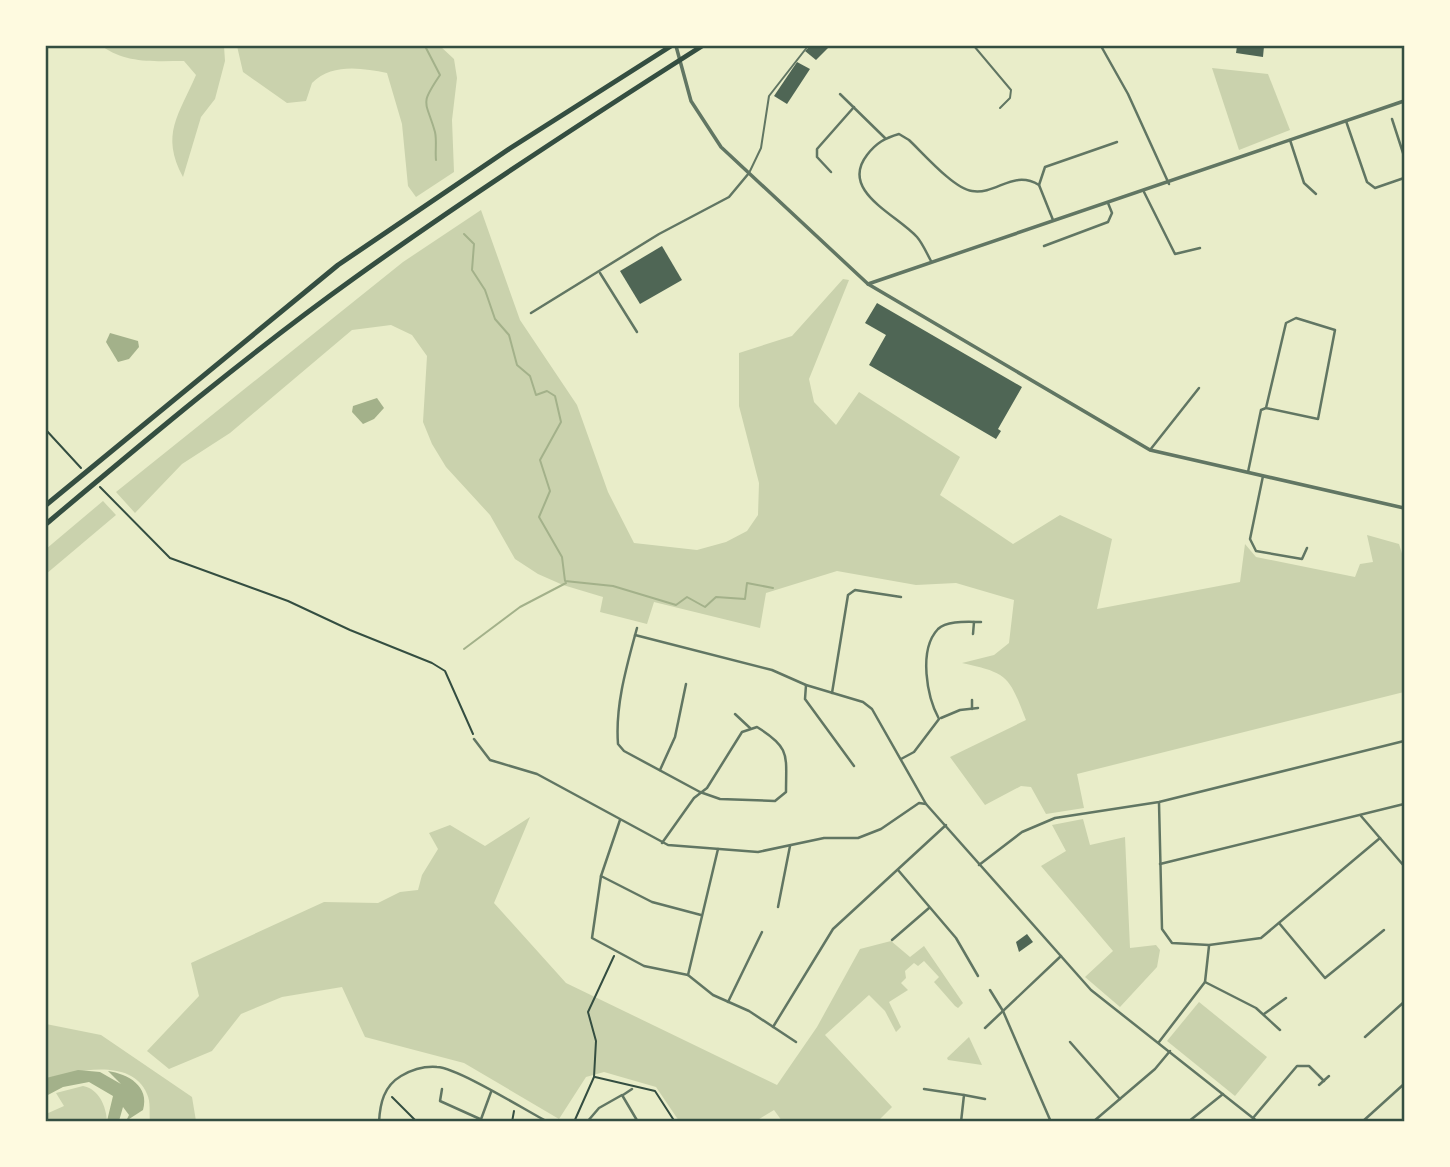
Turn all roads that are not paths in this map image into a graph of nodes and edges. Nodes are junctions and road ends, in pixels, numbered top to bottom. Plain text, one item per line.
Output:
1 (674, 46) edge
2 (702, 46) edge
3 (808, 46) edge
4 (974, 46) edge
5 (1101, 46) edge
6 (840, 94) dead end
7 (1405, 102) edge
8 (853, 107) junction
9 (1000, 108) dead end
10 (1392, 119) dead end
11 (1346, 121) junction
12 (885, 138) junction
13 (1290, 140) junction
14 (1117, 142) dead end
15 (1405, 156) edge
16 (831, 172) dead end
17 (749, 173) junction
18 (1405, 178) edge
19 (1169, 184) junction
20 (1039, 185) junction
21 (1144, 192) junction
22 (1315, 194) dead end
23 (1108, 203) junction
24 (1053, 221) junction
25 (1044, 246) dead end
26 (1200, 248) dead end
27 (932, 262) junction
28 (600, 273) junction
29 (868, 284) junction
30 (531, 313) dead end
31 (636, 332) dead end
32 (1199, 388) dead end
33 (1266, 408) junction
34 (1150, 450) junction
35 (1248, 472) junction
36 (1263, 476) junction
37 (46, 505) edge
38 (1405, 508) edge
39 (46, 524) edge
40 (1307, 548) dead end
41 (901, 597) dead end
42 (974, 622) junction
43 (981, 622) dead end
44 (637, 628) dead end
45 (974, 634) dead end
46 (635, 635) junction
47 (687, 684) dead end
48 (806, 685) junction
49 (832, 693) junction
50 (972, 700) dead end
51 (978, 708) dead end
52 (972, 709) junction
53 (734, 714) dead end
54 (939, 719) junction
55 (750, 728) junction
56 (474, 739) road end
57 (1405, 741) edge
58 (901, 759) junction
59 (854, 766) dead end
60 (660, 771) junction
61 (700, 792) junction
62 (1158, 802) junction
63 (926, 804) junction
64 (1405, 804) edge
65 (1360, 815) junction
66 (620, 820) junction
67 (946, 825) junction
68 (1380, 838) junction
69 (662, 843) junction
70 (790, 846) junction
71 (718, 849) junction
72 (1160, 864) junction
73 (979, 865) junction
74 (1405, 866) edge
75 (897, 869) junction
76 (601, 876) junction
77 (778, 907) dead end
78 (930, 907) junction
79 (702, 915) junction
80 (1279, 923) junction
81 (1384, 930) dead end
82 (762, 932) dead end
83 (892, 940) dead end
84 (1209, 945) junction
85 (1061, 956) junction
86 (688, 975) junction
87 (978, 976) dead end
88 (1205, 982) junction
89 (990, 990) dead end
90 (1286, 998) dead end
91 (728, 1002) junction
92 (1405, 1002) edge
93 (1003, 1011) junction
94 (1264, 1014) junction
95 (773, 1027) junction
96 (985, 1028) dead end
97 (1280, 1030) dead end
98 (1365, 1037) dead end
99 (796, 1042) dead end
100 (1070, 1042) dead end
101 (1159, 1042) junction
102 (1170, 1051) junction
103 (1329, 1076) dead end
104 (1324, 1081) junction
105 (1405, 1084) edge
106 (1319, 1085) dead end
107 (442, 1089) dead end
108 (632, 1089) dead end
109 (924, 1089) dead end
110 (491, 1092) junction
111 (1223, 1094) junction
112 (622, 1095) junction
113 (964, 1095) junction
114 (985, 1098) dead end
115 (1120, 1099) junction
116 (1253, 1118) junction
117 (480, 1120) edge
118 (547, 1121) edge
119 (1094, 1121) edge
120 (379, 1122) edge
121 (587, 1122) edge
122 (638, 1122) edge
123 (961, 1122) edge
124 (1051, 1122) edge
125 (1188, 1122) edge
126 (1258, 1122) edge
127 (1362, 1122) edge

1 - 17 street
1 - 37 highway
2 - 39 highway
3 - 17 lane
4 - 9 lane
5 - 19 street
6 - 8 street
7 - 11 street
8 - 12 street
8 - 16 street
10 - 15 street
11 - 13 street
11 - 18 street
12 - 20 street
12 - 27 street
13 - 19 street
13 - 22 street
14 - 20 street
17 - 28 street
17 - 29 street
19 - 21 street
20 - 24 street
21 - 23 street
21 - 26 street
23 - 24 street
23 - 25 street
24 - 27 street
27 - 29 street
28 - 30 street
28 - 31 street
29 - 34 street
32 - 34 street
33 - 33 street
33 - 35 street
34 - 35 street
35 - 36 street
36 - 38 street
36 - 40 street
41 - 49 street
42 - 43 street
42 - 45 street
42 - 54 street
44 - 46 street
46 - 48 street
46 - 60 street
47 - 60 street
48 - 49 street
48 - 59 street
49 - 58 street
50 - 52 street
51 - 52 street
52 - 54 street
53 - 55 street
54 - 58 street
55 - 61 street
55 - 61 street
56 - 66 street
57 - 62 street
58 - 63 street
60 - 61 street
61 - 69 street
62 - 72 street
62 - 73 street
63 - 67 street
63 - 70 street
64 - 65 street
65 - 68 street
65 - 72 street
66 - 69 street
66 - 76 street
67 - 73 street
67 - 75 street
68 - 74 street
68 - 80 street
69 - 71 street
70 - 71 street
70 - 77 street
71 - 79 street
72 - 84 street
73 - 85 street
75 - 78 street
75 - 95 street
76 - 79 street
76 - 86 street
78 - 83 street
78 - 87 street
79 - 86 street
80 - 81 street
80 - 84 street
82 - 91 street
84 - 88 street
85 - 93 street
85 - 101 street
86 - 91 street
88 - 94 street
88 - 101 street
89 - 93 street
90 - 94 street
91 - 95 street
92 - 98 street
93 - 96 street
93 - 124 street
94 - 97 street
95 - 99 street
100 - 115 street
101 - 102 street
102 - 111 street
102 - 115 street
103 - 104 street
104 - 106 street
104 - 116 street
105 - 127 street
107 - 117 street
108 - 112 street
109 - 113 street
110 - 117 street
110 - 118 street
110 - 120 street
111 - 116 street
111 - 125 street
112 - 121 street
112 - 122 street
113 - 114 street
113 - 123 street
115 - 119 street
116 - 126 street

